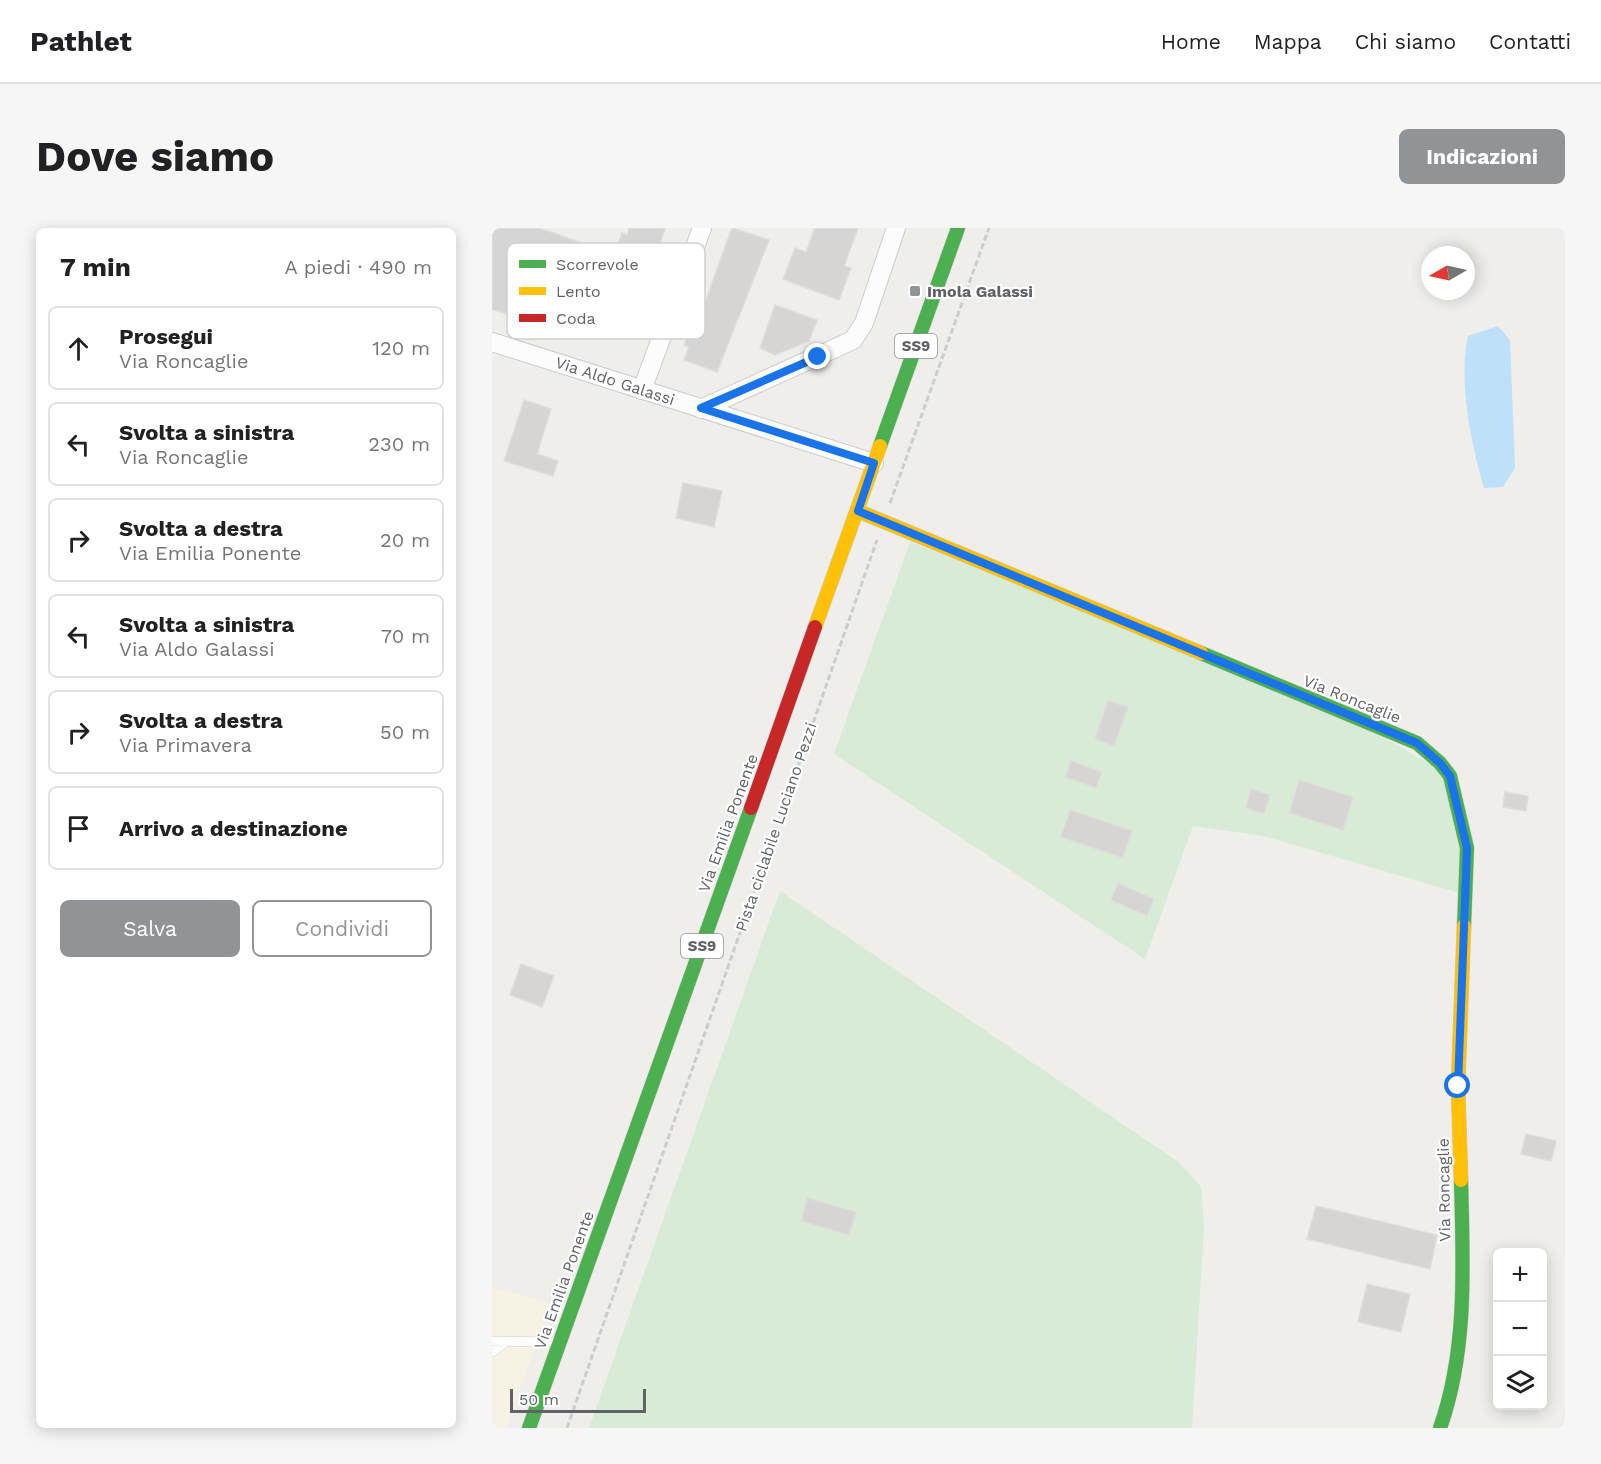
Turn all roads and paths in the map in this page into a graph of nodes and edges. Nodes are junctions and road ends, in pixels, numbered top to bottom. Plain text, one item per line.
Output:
1 (702, 228) edge
2 (896, 228) edge
3 (958, 228) edge
4 (989, 228) edge
5 (696, 243) edge
6 (661, 339) edge
7 (492, 342) edge
8 (642, 390) junction
9 (701, 408) junction
10 (874, 463) junction
11 (858, 511) junction
12 (883, 523) junction
13 (492, 1341) edge
14 (559, 1342) junction
15 (505, 1343) junction
16 (492, 1353) edge
17 (529, 1428) edge
18 (567, 1428) edge
19 (1440, 1428) edge

1 - 5 street
2 - 9 street
3 - 10 street, Via Emilia Ponente / SS9
4 - 12 path, Pista ciclabile Luciano Pezzi
6 - 8 street
7 - 8 street, Via Aldo Galassi
8 - 9 street, Via Aldo Galassi
9 - 10 street, Via Aldo Galassi
10 - 11 street, Via Emilia Ponente / SS9
11 - 12 street, Via Roncaglie
11 - 14 street, Via Emilia Ponente / SS9
12 - 18 path, Pista ciclabile Luciano Pezzi
12 - 19 street, Via Roncaglie
13 - 15 lane
14 - 15 lane
14 - 17 street, Via Emilia Ponente / SS9
15 - 16 lane

